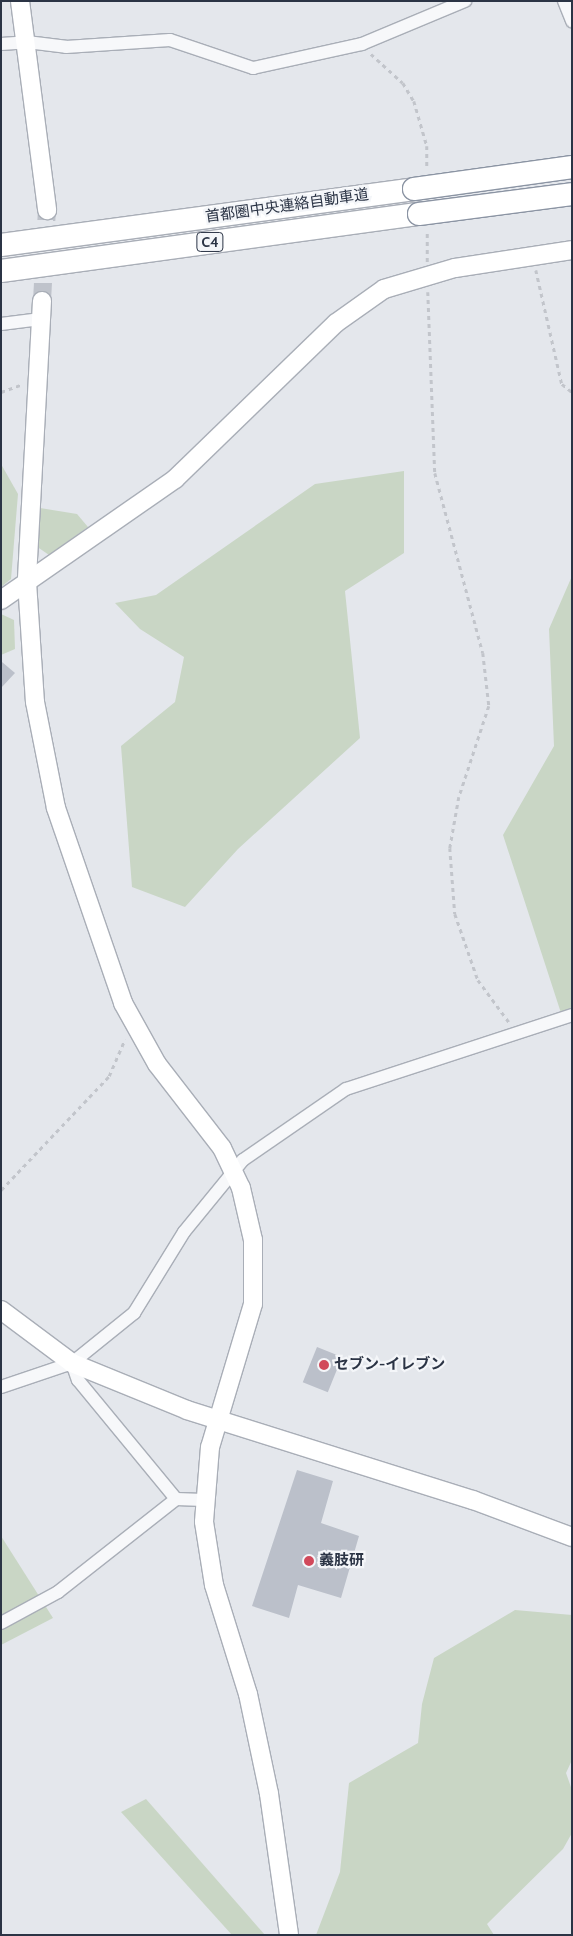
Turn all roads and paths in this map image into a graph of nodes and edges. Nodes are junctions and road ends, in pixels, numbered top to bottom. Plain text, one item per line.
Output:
1 (20, 1) edge
2 (466, 1) edge
3 (564, 1) edge
4 (572, 21) edge
5 (27, 42) junction
6 (1, 44) edge
7 (362, 44) junction
8 (572, 167) edge
9 (421, 182) junction
10 (572, 194) edge
11 (47, 210) tunnel mouth
12 (423, 220) junction
13 (1, 245) edge
14 (572, 250) edge
15 (533, 257) junction
16 (1, 271) edge
17 (427, 274) junction
18 (42, 301) tunnel mouth
19 (41, 319) junction
20 (1, 324) edge
21 (37, 382) junction
22 (1, 392) edge
23 (572, 392) edge
24 (27, 582) junction
25 (1, 600) edge
26 (572, 1015) edge
27 (136, 1029) junction
28 (518, 1033) junction
29 (235, 1173) junction
30 (1, 1190) edge
31 (1, 1310) edge
32 (72, 1363) junction
33 (1, 1387) edge
34 (216, 1421) junction
35 (176, 1499) junction
36 (204, 1500) junction
37 (572, 1538) edge
38 (1, 1623) edge
39 (288, 1935) edge

1 - 5 street
2 - 7 street
3 - 4 street
5 - 6 street
5 - 7 street
5 - 11 street
7 - 9 path
8 - 9 highway, 首都圏中央連絡自動車道 / C4, bridge
9 - 13 highway, 首都圏中央連絡自動車道 / C4
10 - 12 highway, 首都圏中央連絡自動車道 / C4, bridge
12 - 16 highway, 首都圏中央連絡自動車道 / C4
12 - 17 path
14 - 15 street
15 - 17 street
15 - 23 path
17 - 24 street
17 - 28 path
18 - 19 street
19 - 20 street
19 - 21 street
21 - 22 path
21 - 24 street
24 - 25 street
24 - 27 street
26 - 28 street
27 - 29 street
27 - 30 path
28 - 29 street
29 - 32 street
29 - 34 street
31 - 32 street
32 - 33 street
32 - 34 street
32 - 35 street
34 - 36 street
34 - 37 street
35 - 36 street
35 - 38 street
36 - 39 street

